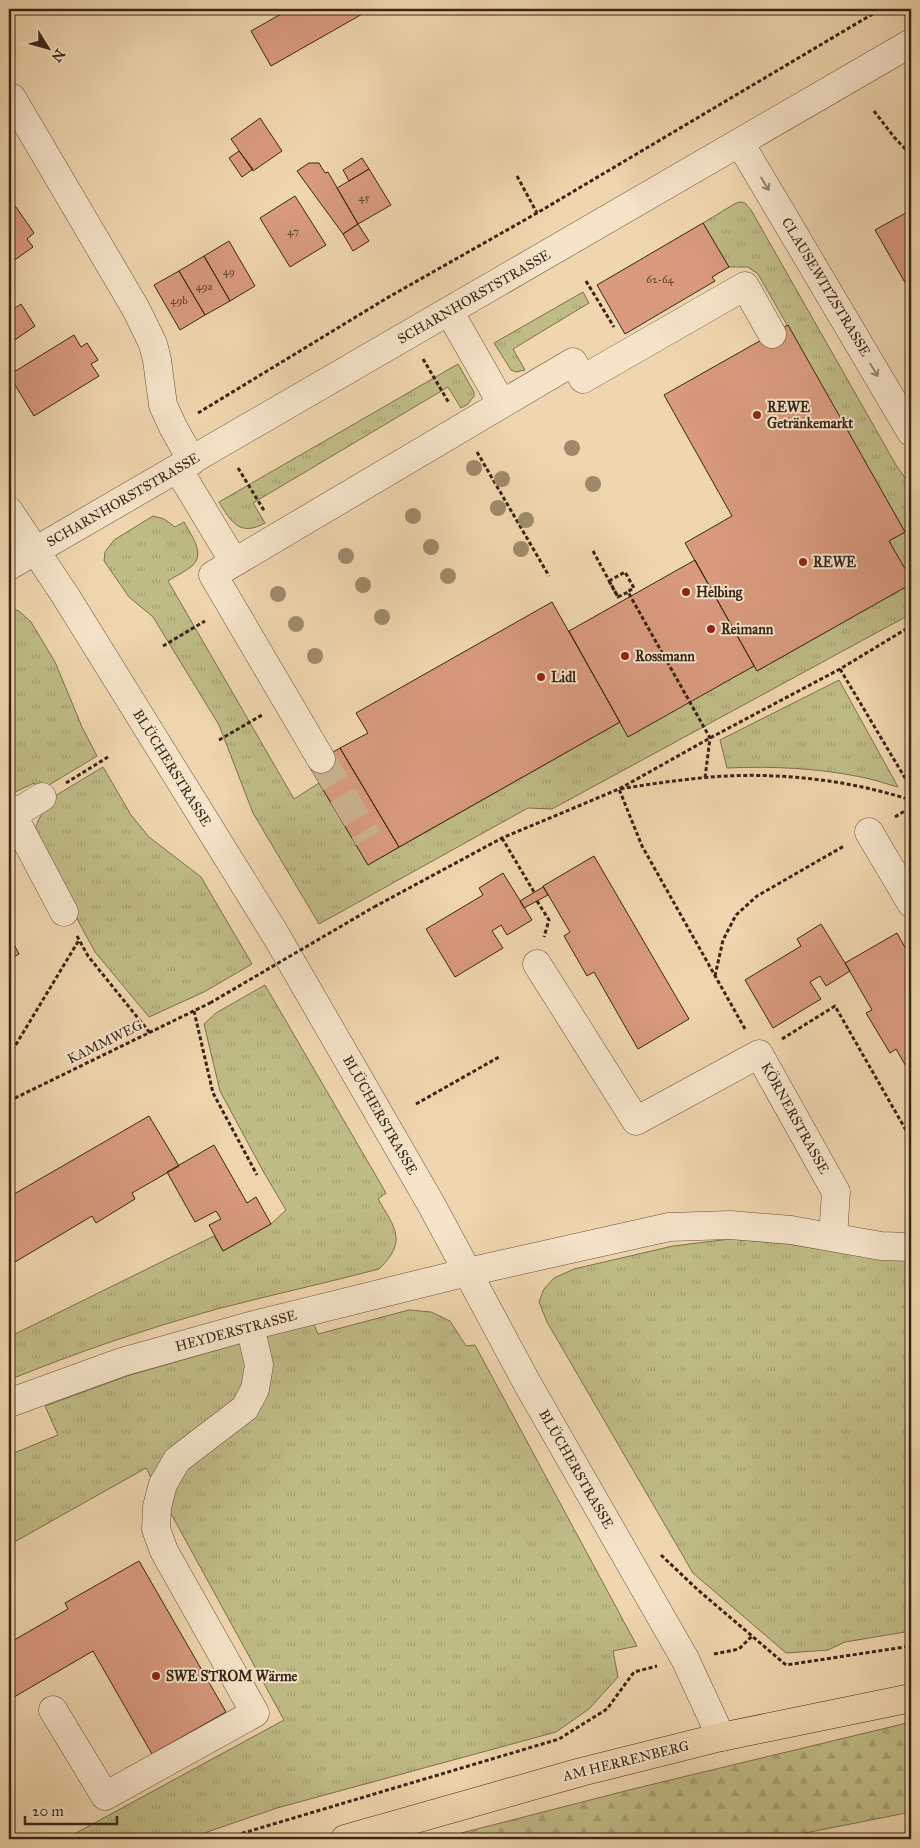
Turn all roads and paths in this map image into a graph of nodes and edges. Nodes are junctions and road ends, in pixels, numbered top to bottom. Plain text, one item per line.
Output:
1 (882, 9) edge
2 (911, 43) edge
3 (12, 98) dead end
4 (874, 111) dead end
5 (740, 143) junction
6 (911, 155) edge
7 (517, 176) dead end
8 (537, 213) junction
9 (586, 280) dead end
10 (597, 299) dead end
11 (449, 311) junction
12 (772, 334) dead end
13 (409, 335) junction
14 (502, 404) junction
15 (173, 427) junction
16 (463, 427) junction
17 (911, 432) edge
18 (223, 443) junction
19 (185, 465) junction
20 (9, 511) edge
21 (279, 536) junction
22 (36, 550) junction
23 (593, 551) dead end
24 (234, 562) junction
25 (9, 566) edge
26 (549, 576) dead end
27 (231, 606) junction
28 (911, 626) edge
29 (162, 646) dead end
30 (840, 669) junction
31 (287, 701) junction
32 (710, 738) junction
33 (219, 740) dead end
34 (108, 758) dead end
35 (321, 759) tunnel mouth
36 (705, 778) junction
37 (911, 788) edge
38 (619, 789) junction
39 (42, 797) joint
40 (911, 800) edge
41 (911, 807) edge
42 (11, 812) edge
43 (869, 832) junction
44 (502, 838) junction
45 (534, 892) dead end
46 (537, 901) dead end
47 (911, 903) edge
48 (64, 912) dead end
49 (79, 940) dead end
50 (88, 956) dead end
51 (537, 964) joint
52 (715, 977) junction
53 (194, 1011) junction
54 (150, 1033) junction
55 (759, 1054) junction
56 (9, 1056) edge
57 (499, 1057) dead end
58 (9, 1101) edge
59 (416, 1104) dead end
60 (911, 1139) edge
61 (256, 1175) dead end
62 (833, 1237) junction
63 (911, 1247) edge
64 (468, 1272) junction
65 (250, 1326) junction
66 (9, 1403) edge
67 (658, 1552) dead end
68 (752, 1636) junction
69 (911, 1646) edge
70 (685, 1659) junction
71 (911, 1698) edge
72 (53, 1710) dead end
73 (721, 1737) junction
74 (223, 1839) edge
75 (345, 1839) edge

1 - 8 path
2 - 5 street, SCHARNHORSTSTRASSE
3 - 15 street
4 - 6 path
5 - 11 street, SCHARNHORSTSTRASSE
5 -> 17 street, CLAUSEWITZSTRASSE
7 - 8 path
8 - 15 path
9 - 10 path
11 - 13 street, SCHARNHORSTSTRASSE
11 - 14 street
12 - 14 street
13 - 16 path
13 - 18 street, SCHARNHORSTSTRASSE
14 - 16 street
15 - 19 street
16 - 21 street
16 - 26 path
18 - 19 street, SCHARNHORSTSTRASSE
18 - 21 path
19 - 22 street, SCHARNHORSTSTRASSE
19 - 24 street
20 - 22 street, BLÜCHERSTRASSE
21 - 24 street
22 - 25 street, SCHARNHORSTSTRASSE
22 - 64 street, BLÜCHERSTRASSE
23 - 32 path, bridge
24 - 27 street
27 - 29 path
27 - 31 street
28 - 30 path
30 - 32 path
30 - 37 path
31 - 33 path
31 - 35 street
32 - 36 path
32 - 38 path
34 - 39 path
36 - 38 path
36 - 40 path
38 - 44 path, KAMMWEG
38 - 52 path
39 - 42 street
41 - 43 path
42 - 48 street
43 - 47 street
43 - 52 path
44 - 45 path
44 - 53 path, KAMMWEG, bridge
46 - 51 path
49 - 56 path
50 - 54 path
51 - 55 street, KÖRNERSTRASSE
52 - 55 path
53 - 54 path, KAMMWEG
53 - 61 path
54 - 58 path, KAMMWEG
55 - 60 path
55 - 62 street, KÖRNERSTRASSE
57 - 59 path
62 - 63 street
62 - 64 street
64 - 65 street, HEYDERSTRASSE
64 - 70 street, BLÜCHERSTRASSE
65 - 66 street, HEYDERSTRASSE
65 - 72 street
67 - 68 path
68 - 69 path
68 - 70 path
70 - 73 street, BLÜCHERSTRASSE
70 - 74 path
71 - 73 main road, AM HERRENBERG
73 - 75 main road, AM HERRENBERG

